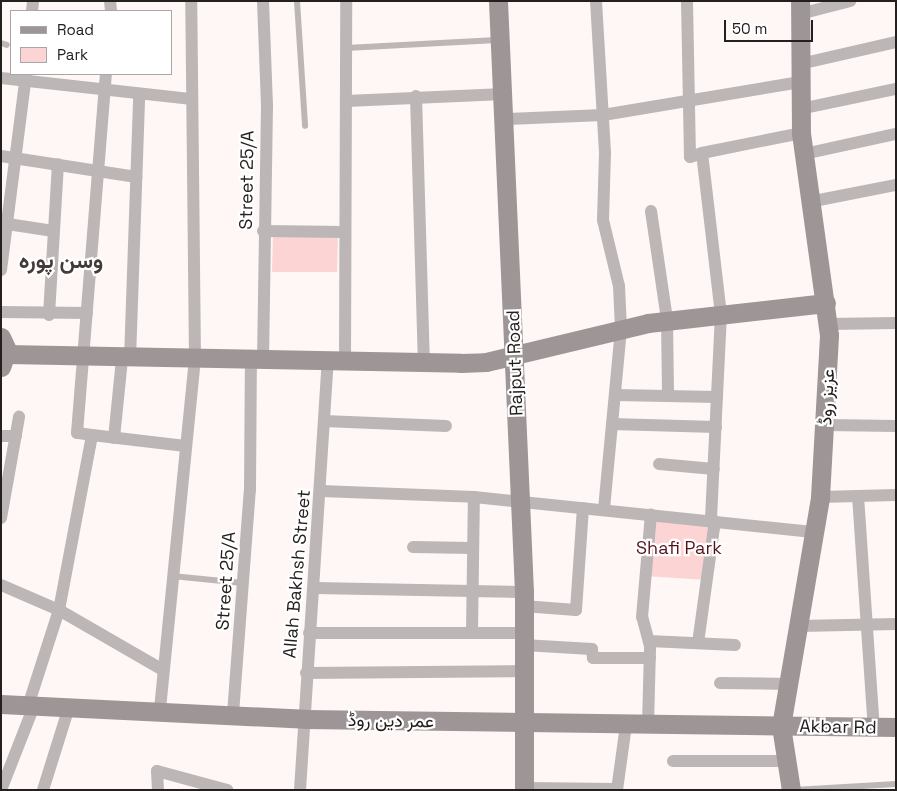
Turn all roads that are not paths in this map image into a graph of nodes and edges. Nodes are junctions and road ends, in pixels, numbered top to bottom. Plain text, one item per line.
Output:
1 (191, 1) edge
2 (263, 1) edge
3 (297, 1) edge
4 (346, 1) edge
5 (498, 1) edge
6 (596, 1) edge
7 (687, 1) edge
8 (850, 1) edge
9 (800, 8) edge
10 (500, 40) junction
11 (896, 42) edge
12 (346, 48) junction
13 (800, 64) junction
14 (106, 75) edge
15 (1, 78) edge
16 (26, 78) edge
17 (800, 82) junction
18 (896, 89) edge
19 (104, 93) junction
20 (504, 94) junction
21 (139, 96) junction
22 (416, 96) junction
23 (190, 99) junction
24 (346, 101) junction
25 (686, 101) junction
26 (800, 109) junction
27 (603, 115) junction
28 (506, 119) junction
29 (305, 126) dead end
30 (800, 132) junction
31 (896, 134) edge
32 (702, 153) junction
33 (804, 154) junction
34 (1, 156) edge
35 (16, 158) junction
36 (58, 164) junction
37 (96, 170) junction
38 (136, 177) junction
39 (896, 185) edge
40 (809, 202) junction
41 (651, 211) dead end
42 (5, 223) edge
43 (53, 230) junction
44 (263, 230) junction
45 (346, 232) junction
46 (2, 264) edge
47 (826, 303) junction
48 (1, 312) edge
49 (87, 313) junction
50 (49, 314) junction
51 (721, 314) junction
52 (667, 320) junction
53 (896, 323) edge
54 (828, 324) junction
55 (621, 329) junction
56 (3, 353) edge
57 (515, 355) junction
58 (84, 359) junction
59 (126, 359) junction
60 (195, 360) junction
61 (257, 360) junction
62 (424, 360) junction
63 (337, 361) junction
64 (615, 396) junction
65 (668, 396) junction
66 (717, 397) junction
67 (19, 417) dead end
68 (324, 421) junction
69 (612, 424) junction
70 (826, 425) junction
71 (446, 426) dead end
72 (896, 426) edge
73 (716, 427) junction
74 (92, 435) junction
75 (1, 436) edge
76 (16, 436) junction
77 (114, 438) junction
78 (185, 446) junction
79 (659, 464) dead end
80 (714, 469) junction
81 (322, 490) junction
82 (896, 495) edge
83 (858, 496) junction
84 (474, 497) junction
85 (820, 497) junction
86 (519, 502) junction
87 (583, 508) junction
88 (604, 510) junction
89 (651, 514) junction
90 (1, 518) edge
91 (713, 521) junction
92 (815, 532) junction
93 (413, 547) dead end
94 (472, 548) junction
95 (170, 576) junction
96 (243, 582) junction
97 (1, 585) edge
98 (316, 588) junction
99 (475, 592) junction
100 (524, 599) junction
101 (58, 610) junction
102 (867, 624) junction
103 (896, 624) edge
104 (799, 626) junction
105 (309, 633) junction
106 (472, 633) junction
107 (523, 639) junction
108 (649, 641) junction
109 (698, 643) junction
110 (735, 645) dead end
111 (650, 658) junction
112 (163, 670) junction
113 (523, 671) junction
114 (306, 673) junction
115 (720, 683) dead end
116 (788, 684) junction
117 (1, 704) edge
118 (31, 706) junction
119 (69, 707) junction
120 (160, 709) junction
121 (233, 714) junction
122 (305, 719) junction
123 (525, 724) junction
124 (626, 725) junction
125 (648, 725) junction
126 (781, 726) junction
127 (874, 728) junction
128 (896, 728) edge
129 (673, 761) dead end
130 (784, 761) junction
131 (896, 784) edge
132 (524, 789) edge
133 (1, 790) edge
134 (43, 790) edge
135 (158, 790) edge
136 (227, 790) edge
137 (300, 790) edge
138 (617, 790) edge
139 (792, 790) edge

1 - 23 street
2 - 44 street, Street 25/A
3 - 29 lane
4 - 12 street, Allah Bakhsh Street
5 - 10 main road, Rajput Road
6 - 27 street
7 - 25 street
8 - 9 street
9 - 13 main road, عزیز روڈ
10 - 12 lane
10 - 20 main road, Rajput Road
11 - 13 street
12 - 24 street, Allah Bakhsh Street
13 - 17 main road, عزیز روڈ
14 - 19 street
15 - 16 street
16 - 19 street
16 - 35 street
17 - 25 street
17 - 26 main road, عزیز روڈ
18 - 26 street
19 - 21 street
19 - 37 street
20 - 22 street
20 - 28 main road, Rajput Road
21 - 23 street
21 - 38 street
22 - 24 street
22 - 62 street
23 - 60 street
24 - 45 street, Allah Bakhsh Street
25 - 27 street
25 - 32 street
26 - 30 main road, عزیز روڈ
27 - 28 street
27 - 55 street
28 - 57 main road, Rajput Road
30 - 32 street
30 - 33 main road, عزیز روڈ
31 - 33 street
32 - 51 street
33 - 40 main road, عزیز روڈ
34 - 35 street
35 - 36 street
35 - 42 street
36 - 37 street
36 - 43 street
37 - 38 street
37 - 49 street
38 - 59 street
39 - 40 street
40 - 47 main road, عزیز روڈ
41 - 52 street
42 - 43 street
42 - 46 street
43 - 50 street
44 - 45 street
44 - 61 street, Street 25/A
45 - 63 street, Allah Bakhsh Street
47 - 51 main road
47 - 54 main road, عزیز روڈ
48 - 50 street
49 - 50 street
49 - 58 street
51 - 52 main road
51 - 66 street
52 - 55 main road
52 - 65 street
53 - 54 street
54 - 70 main road, عزیز روڈ
55 - 57 main road
55 - 64 street
56 - 58 main road
57 - 62 main road
57 - 86 main road, Rajput Road
58 - 59 main road
58 - 74 street
59 - 60 main road
59 - 77 street
60 - 61 main road
60 - 78 street
61 - 63 main road
61 - 96 street, Street 25/A
62 - 63 main road
63 - 68 street, Allah Bakhsh Street
64 - 65 street
64 - 69 street
65 - 66 street
66 - 73 street
67 - 76 street
68 - 71 street
68 - 81 street, Allah Bakhsh Street
69 - 73 street
69 - 88 street
70 - 72 street
70 - 85 main road, عزیز روڈ
73 - 80 street
74 - 77 street
74 - 101 street
75 - 76 street
76 - 90 street
77 - 78 street
78 - 95 street
79 - 80 street
80 - 91 street
81 - 84 street
81 - 98 street, Allah Bakhsh Street
82 - 83 street
83 - 85 street
83 - 102 street
84 - 86 street
84 - 94 street
85 - 92 main road, عزیز روڈ
86 - 87 street
86 - 100 main road, Rajput Road
87 - 88 street
87 - 100 street
88 - 89 street
89 - 91 street
89 - 108 street
91 - 92 street
91 - 109 street
92 - 104 main road, عزیز روڈ
93 - 94 street
94 - 99 street
95 - 96 lane
95 - 112 street
96 - 121 street, Street 25/A
97 - 101 street
98 - 99 street
98 - 105 street, Allah Bakhsh Street
99 - 100 street
99 - 106 street
100 - 107 main road, Rajput Road
101 - 112 street
101 - 118 street
102 - 103 street
102 - 104 street
102 - 127 street
104 - 116 main road, عزیز روڈ
105 - 106 street
105 - 114 street, Allah Bakhsh Street
106 - 107 street
107 - 111 street
107 - 113 main road, Rajput Road
108 - 109 street
108 - 111 street
109 - 110 street
111 - 125 street
112 - 120 street
113 - 114 street
113 - 123 main road, Rajput Road
114 - 122 street, Allah Bakhsh Street
115 - 116 street
116 - 126 main road, عزیز روڈ
117 - 118 main road, عمر دین روڈ
118 - 119 main road, عمر دین روڈ
118 - 133 street
119 - 120 main road, عمر دین روڈ
119 - 134 street
120 - 121 main road, عمر دین روڈ
121 - 122 main road, عمر دین روڈ
122 - 123 main road, عمر دین روڈ
122 - 137 street, Allah Bakhsh Street
123 - 124 main road, عمر دین روڈ
123 - 132 main road, Rajput Road
124 - 125 main road, عمر دین روڈ
124 - 138 street
125 - 126 main road, عمر دین روڈ
126 - 127 main road, Akbar Rd
126 - 130 main road, عزیز روڈ
127 - 128 main road, Akbar Rd
129 - 130 street
130 - 139 main road, عزیز روڈ
131 - 139 lane
132 - 138 street
135 - 136 street

